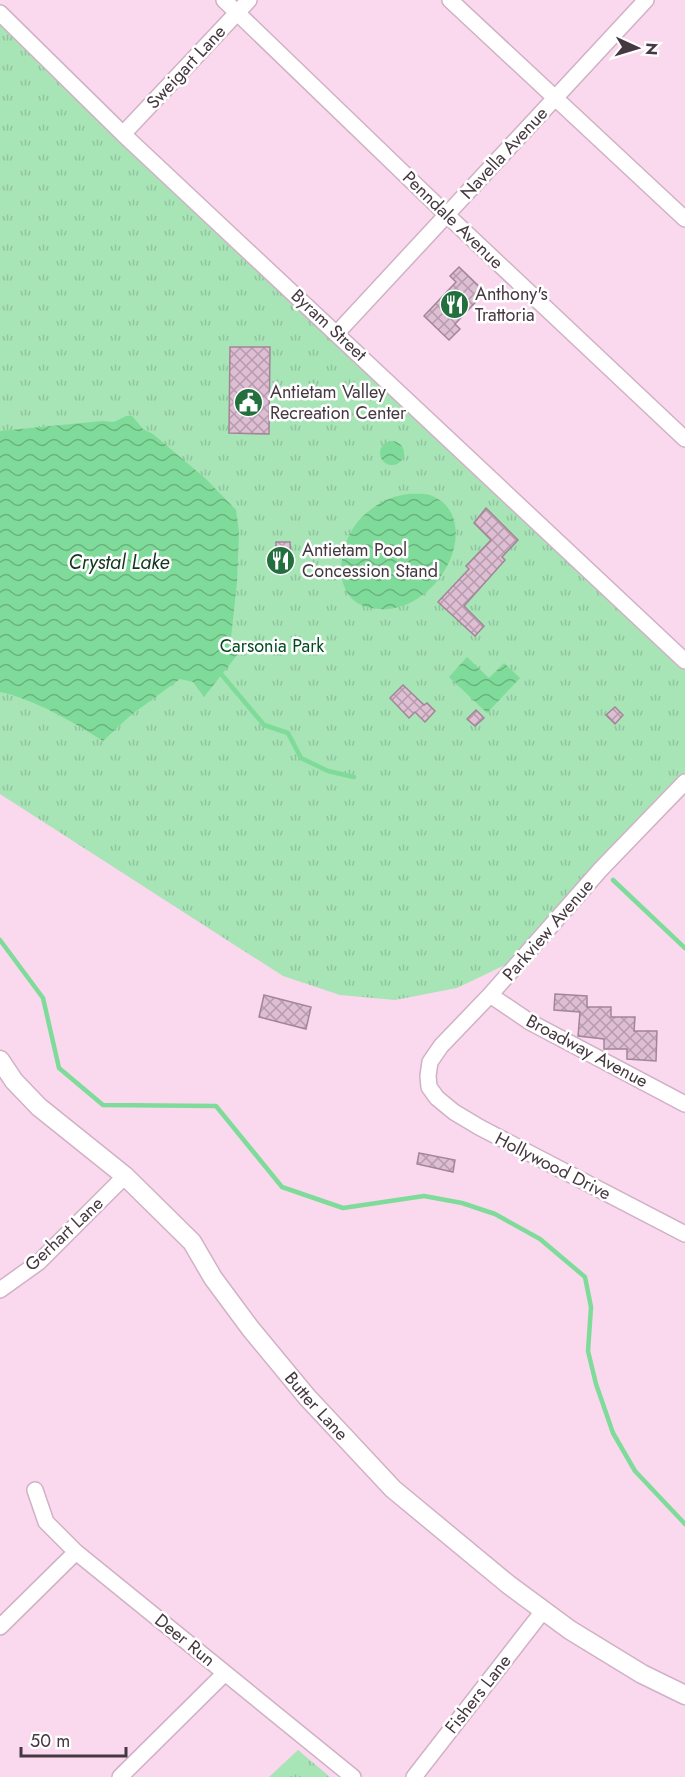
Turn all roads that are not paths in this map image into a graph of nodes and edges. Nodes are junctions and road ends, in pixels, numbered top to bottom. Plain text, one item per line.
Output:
1 (224, 0) edge
2 (249, 0) edge
3 (450, 0) edge
4 (646, 0) edge
5 (0, 13) edge
6 (237, 13) junction
7 (555, 99) junction
8 (123, 134) junction
9 (447, 215) junction
10 (685, 219) edge
11 (337, 333) junction
12 (685, 439) edge
13 (685, 662) edge
14 (685, 782) edge
15 (490, 995) junction
16 (0, 1060) edge
17 (429, 1087) joint
18 (685, 1104) edge
19 (125, 1176) junction
20 (685, 1234) edge
21 (0, 1290) edge
22 (35, 1490) dead end
23 (76, 1552) junction
24 (543, 1611) junction
25 (0, 1627) edge
26 (225, 1674) junction
27 (685, 1695) edge
28 (120, 1777) edge
29 (353, 1777) edge
30 (414, 1777) edge

1 - 6 street, Penndale Avenue
2 - 6 street, Sweigart Lane
3 - 7 street
4 - 7 street, Navella Avenue
5 - 8 street, Byram Street
6 - 8 street, Sweigart Lane
6 - 9 street, Penndale Avenue
7 - 9 street, Navella Avenue
7 - 10 street
8 - 11 street, Byram Street
9 - 11 street, Navella Avenue
9 - 12 street, Penndale Avenue
11 - 13 street, Byram Street
14 - 15 street, Parkview Avenue
15 - 17 street, Parkview Avenue
15 - 18 street, Broadway Avenue
16 - 19 street, Butter Lane
17 - 20 street, Hollywood Drive
19 - 21 street, Gerhart Lane
19 - 24 street, Butter Lane
22 - 23 street, Deer Run
23 - 25 street
23 - 26 street, Deer Run
24 - 27 street, Butter Lane
24 - 30 street, Fishers Lane
26 - 28 street
26 - 29 street, Deer Run

